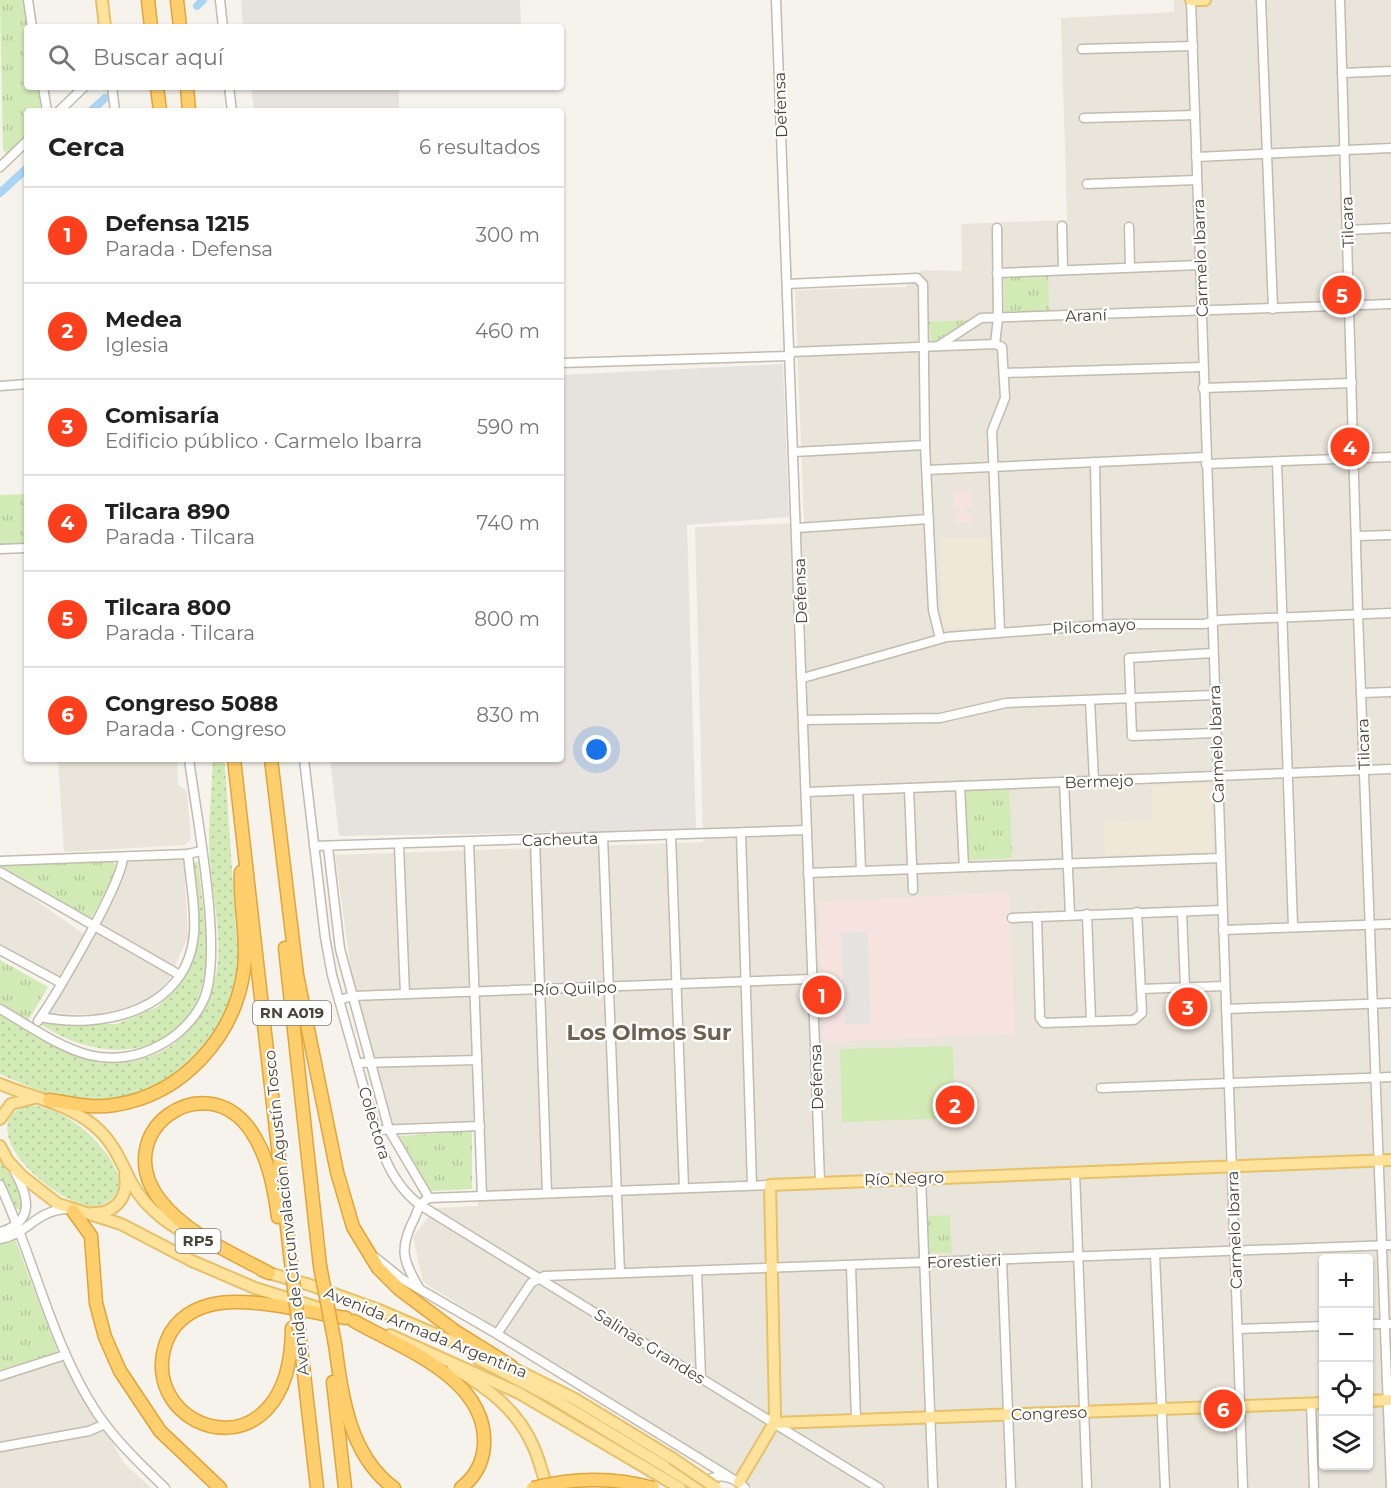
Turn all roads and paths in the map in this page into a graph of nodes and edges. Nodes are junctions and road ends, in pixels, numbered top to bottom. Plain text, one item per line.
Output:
1 (28, 0) edge
2 (102, 0) edge
3 (148, 0) edge
4 (177, 0) edge
5 (776, 0) edge
6 (1191, 0) edge
7 (1205, 0) edge
8 (1262, 0) edge
9 (1340, 0) edge
10 (222, 2) edge
11 (32, 24) edge
12 (105, 24) edge
13 (151, 24) edge
14 (180, 24) edge
15 (223, 24) edge
16 (1193, 46) junction
17 (1082, 49) dead end
18 (1391, 71) edge
19 (1342, 73) junction
20 (44, 90) edge
21 (81, 90) edge
22 (112, 90) edge
23 (158, 90) edge
24 (187, 90) edge
25 (229, 90) edge
26 (46, 108) edge
27 (62, 108) edge
28 (115, 108) edge
29 (160, 108) edge
30 (189, 108) edge
31 (232, 108) edge
32 (1195, 115) junction
33 (1084, 118) dead end
34 (24, 144) edge
35 (1391, 148) edge
36 (1344, 150) junction
37 (1267, 154) junction
38 (1196, 157) junction
39 (1, 163) edge
40 (1197, 180) junction
41 (1087, 184) dead end
42 (1062, 226) dead end
43 (1129, 227) dead end
44 (997, 228) dead end
45 (1391, 228) edge
46 (1347, 230) junction
47 (1200, 265) junction
48 (1130, 267) junction
49 (1064, 270) junction
50 (997, 273) junction
51 (787, 284) junction
52 (1391, 304) edge
53 (1349, 305) junction
54 (1273, 309) junction
55 (1202, 311) junction
56 (998, 318) junction
57 (995, 344) junction
58 (925, 346) junction
59 (937, 346) junction
60 (790, 354) junction
61 (564, 363) edge
62 (1202, 367) junction
63 (1005, 373) junction
64 (1352, 383) junction
65 (24, 384) edge
66 (0, 386) edge
67 (1203, 388) junction
68 (925, 445) junction
69 (794, 453) junction
70 (1391, 458) edge
71 (1355, 459) junction
72 (1206, 461) junction
73 (1095, 462) junction
74 (1277, 462) junction
75 (994, 467) junction
76 (927, 470) junction
77 (929, 519) junction
78 (797, 528) junction
79 (1391, 535) edge
80 (1357, 536) junction
81 (24, 548) edge
82 (0, 549) edge
83 (1391, 613) edge
84 (1358, 614) junction
85 (1283, 617) junction
86 (1211, 622) junction
87 (1098, 626) junction
88 (1000, 632) junction
89 (940, 638) junction
90 (1213, 653) junction
91 (803, 678) junction
92 (1391, 692) edge
93 (1361, 693) junction
94 (1214, 695) junction
95 (1131, 698) junction
96 (1090, 699) junction
97 (804, 720) junction
98 (1216, 733) junction
99 (189, 762) edge
100 (234, 762) edge
101 (263, 762) edge
102 (271, 762) edge
103 (304, 762) edge
104 (1391, 769) edge
105 (1364, 770) junction
106 (1288, 773) junction
107 (1217, 776) junction
108 (1094, 781) junction
109 (1064, 782) junction
110 (960, 786) junction
111 (909, 788) junction
112 (858, 790) junction
113 (806, 792) junction
114 (807, 830) junction
115 (741, 832) junction
116 (243, 835) junction
117 (671, 835) junction
118 (603, 837) junction
119 (535, 840) junction
120 (470, 842) junction
121 (399, 844) junction
122 (314, 846) junction
123 (328, 847) junction
124 (201, 851) junction
125 (188, 854) junction
126 (123, 858) junction
127 (1220, 858) junction
128 (0, 861) edge
129 (1068, 864) junction
130 (964, 867) junction
131 (912, 869) junction
132 (861, 871) junction
133 (0, 872) edge
134 (808, 873) junction
135 (912, 890) dead end
136 (1222, 910) junction
137 (1137, 912) junction
138 (1182, 912) junction
139 (1070, 914) junction
140 (1087, 914) junction
141 (1037, 917) junction
142 (1012, 918) dead end
143 (1391, 924) edge
144 (93, 925) junction
145 (1369, 925) junction
146 (1293, 927) junction
147 (1223, 930) junction
148 (0, 950) edge
149 (178, 974) junction
150 (812, 979) junction
151 (746, 982) junction
152 (61, 983) junction
153 (676, 985) junction
154 (1225, 986) junction
155 (609, 987) junction
156 (1185, 987) junction
157 (1141, 989) junction
158 (539, 990) junction
159 (474, 992) junction
160 (405, 994) junction
161 (353, 996) junction
162 (339, 1000) junction
163 (1391, 1003) edge
164 (1373, 1004) junction
165 (0, 1009) edge
166 (1226, 1009) junction
167 (41, 1017) junction
168 (1091, 1021) junction
169 (33, 1028) junction
170 (477, 1060) junction
171 (371, 1062) junction
172 (357, 1063) junction
173 (1391, 1077) edge
174 (1375, 1078) junction
175 (1229, 1083) junction
176 (0, 1084) edge
177 (1101, 1088) dead end
178 (48, 1099) junction
179 (0, 1119) edge
180 (480, 1126) junction
181 (376, 1130) junction
182 (389, 1130) junction
183 (3, 1151) edge
184 (118, 1155) junction
185 (1378, 1160) junction
186 (1391, 1160) edge
187 (1232, 1166) junction
188 (1075, 1172) junction
189 (921, 1177) junction
190 (820, 1182) junction
191 (0, 1185) edge
192 (752, 1185) junction
193 (770, 1185) junction
194 (684, 1188) junction
195 (617, 1191) junction
196 (547, 1193) junction
197 (482, 1196) junction
198 (429, 1198) junction
199 (420, 1205) junction
200 (73, 1211) junction
201 (0, 1215) edge
202 (11, 1215) junction
203 (17, 1230) junction
204 (0, 1232) edge
205 (358, 1237) junction
206 (0, 1239) edge
207 (1387, 1245) edge
208 (1235, 1251) junction
209 (286, 1253) junction
210 (1155, 1254) junction
211 (1078, 1257) junction
212 (1002, 1260) junction
213 (924, 1263) junction
214 (851, 1266) junction
215 (772, 1268) junction
216 (697, 1271) junction
217 (269, 1273) junction
218 (620, 1274) junction
219 (537, 1278) junction
220 (310, 1285) junction
221 (420, 1289) junction
222 (350, 1319) junction
223 (1388, 1324) edge
224 (1319, 1326) edge
225 (295, 1329) junction
226 (1238, 1329) junction
227 (497, 1334) junction
228 (332, 1343) junction
229 (411, 1343) junction
230 (65, 1355) junction
231 (512, 1366) junction
232 (0, 1376) edge
233 (701, 1378) junction
234 (1390, 1400) edge
235 (1373, 1401) edge
236 (1319, 1402) edge
237 (1311, 1403) junction
238 (1241, 1406) junction
239 (1162, 1409) junction
240 (1085, 1412) junction
241 (1008, 1415) junction
242 (931, 1417) junction
243 (856, 1420) junction
244 (105, 1424) junction
245 (774, 1424) junction
246 (0, 1447) edge
247 (741, 1484) edge
248 (700, 1486) edge
249 (165, 1488) edge
250 (220, 1488) edge
251 (317, 1488) edge
252 (345, 1488) edge
253 (394, 1488) edge
254 (461, 1488) edge
255 (533, 1488) edge
256 (548, 1488) edge
257 (653, 1488) edge
258 (680, 1488) edge
259 (716, 1488) edge
260 (879, 1488) edge
261 (933, 1488) edge
262 (1011, 1488) edge
263 (1087, 1488) edge
264 (1165, 1488) edge
265 (1243, 1488) edge
266 (1314, 1488) edge
267 (1391, 1488) edge

1 - 11 street
2 - 12 main road
3 - 13 highway
4 - 14 highway
5 - 51 street, Defensa
6 - 7 main road
6 - 16 street, Carmelo Ibarra
8 - 37 street
9 - 19 street, Tilcara
10 - 15 street
16 - 17 street
16 - 32 street, Carmelo Ibarra
18 - 19 street
19 - 36 street, Tilcara
20 - 26 street
21 - 27 street
22 - 28 street
23 - 29 highway
24 - 30 highway
25 - 31 street
32 - 33 street
32 - 38 street, Carmelo Ibarra
34 - 39 street
35 - 36 street
36 - 37 street
36 - 46 street, Tilcara
37 - 38 street
37 - 54 street
38 - 40 street, Carmelo Ibarra
40 - 41 street
40 - 47 street, Carmelo Ibarra
42 - 49 street
43 - 48 street
44 - 50 street
45 - 46 street
46 - 53 street, Tilcara
47 - 48 street
47 - 55 street, Carmelo Ibarra
48 - 49 street
49 - 50 street
50 - 56 street
51 - 58 street
51 - 60 street, Defensa
52 - 53 street, Araní
53 - 54 street, Araní
53 - 64 street, Tilcara
54 - 55 street, Araní
55 - 56 street, Araní
55 - 62 street, Carmelo Ibarra
56 - 57 street
56 - 59 street, Araní
57 - 59 street
57 - 63 street
58 - 59 street
58 - 60 street
58 - 68 street
60 - 61 street
60 - 69 street, Defensa
62 - 63 street
62 - 67 street, Carmelo Ibarra
63 - 75 street
64 - 67 street
64 - 71 street, Tilcara
65 - 66 street
67 - 72 street, Carmelo Ibarra
68 - 69 street
68 - 76 street
69 - 78 street, Defensa
70 - 71 street
71 - 74 street
71 - 80 street, Tilcara
72 - 73 street
72 - 74 street
72 - 86 street, Carmelo Ibarra
73 - 75 street
73 - 87 street
74 - 85 street
75 - 76 street
75 - 88 street
76 - 77 street
77 - 78 street
77 - 89 street
78 - 91 street, Defensa
79 - 80 street
80 - 84 street, Tilcara
81 - 82 street
83 - 84 street, Pilcomayo
84 - 85 street, Pilcomayo
84 - 93 street, Tilcara
85 - 86 street, Pilcomayo
85 - 106 street
86 - 87 street, Pilcomayo
86 - 90 street, Carmelo Ibarra
87 - 88 street, Pilcomayo
88 - 89 street, Pilcomayo
89 - 91 street, Pilcomayo
90 - 94 street, Carmelo Ibarra
90 - 95 street
91 - 97 street, Defensa
92 - 93 street
93 - 105 street, Tilcara
94 - 95 street
94 - 98 street, Carmelo Ibarra
95 - 96 street
95 - 98 street
96 - 97 street
96 - 108 street
97 - 113 street, Defensa
98 - 107 street, Carmelo Ibarra
99 - 124 street
100 - 116 highway, Avenida de Circunvalación Agustín Tosco / RN A019
101 - 228 highway, Avenida de Circunvalación Agustín Tosco / RN A019, bridge
102 - 205 highway
103 - 122 street, Colectora
104 - 105 street, Bermejo
105 - 106 street, Bermejo
105 - 145 street, Tilcara
106 - 107 street, Bermejo
106 - 146 street
107 - 108 street, Bermejo
107 - 127 street, Carmelo Ibarra
108 - 109 street, Bermejo
109 - 110 street, Bermejo
109 - 129 street
110 - 111 street, Bermejo
110 - 130 street
111 - 112 street, Bermejo
111 - 131 street
112 - 113 street, Bermejo
112 - 132 street
113 - 114 street, Defensa
114 - 115 street, Cacheuta
114 - 134 street, Defensa
115 - 117 street, Cacheuta
115 - 151 street
116 - 178 highway
116 - 209 highway, Avenida de Circunvalación Agustín Tosco / RN A019
117 - 118 street, Cacheuta
117 - 153 street
118 - 119 street, Cacheuta
118 - 155 street
119 - 120 street, Cacheuta
119 - 158 street
120 - 121 street, Cacheuta
120 - 159 street
121 - 123 street, Cacheuta
121 - 160 street
122 - 123 street, Cacheuta
122 - 162 street, Colectora
123 - 161 street
124 - 125 street
124 - 169 street
125 - 126 street
125 - 149 street
126 - 128 street
126 - 144 street
127 - 129 street
127 - 136 street, Carmelo Ibarra
129 - 130 street
129 - 139 street
130 - 131 street
131 - 132 street
131 - 135 street
132 - 134 street
133 - 144 street
134 - 150 street, Defensa
136 - 138 street
136 - 147 street, Carmelo Ibarra
137 - 138 street
137 - 140 street
137 - 157 street
138 - 156 street
139 - 140 street
139 - 141 street
140 - 168 street
141 - 142 street
141 - 168 street
143 - 145 street
144 - 149 street
144 - 152 street
145 - 146 street
145 - 164 street, Tilcara
146 - 147 street
147 - 154 street, Carmelo Ibarra
148 - 152 street
149 - 167 street
150 - 151 street, Río Quilpo
150 - 190 street, Defensa
151 - 153 street, Río Quilpo
151 - 192 street
152 - 167 street
153 - 155 street, Río Quilpo
153 - 194 street
154 - 156 street
154 - 166 street, Carmelo Ibarra
155 - 158 street, Río Quilpo
155 - 195 street
156 - 157 street
157 - 168 street
158 - 159 street, Río Quilpo
158 - 196 street
159 - 160 street, Río Quilpo
159 - 170 street
160 - 161 street, Río Quilpo
161 - 162 street, Río Quilpo
161 - 171 street
162 - 172 street, Colectora
163 - 164 street
164 - 166 street
164 - 174 street, Tilcara
165 - 169 street
166 - 175 street, Carmelo Ibarra
167 - 169 street
170 - 171 street
170 - 180 street
171 - 172 street
171 - 182 street
172 - 181 street, Colectora
173 - 174 street
174 - 175 street
174 - 185 street, Tilcara
175 - 177 street
175 - 187 street, Carmelo Ibarra
176 - 178 main road, Avenida Armada Argentina
178 - 179 main road
178 - 184 main road, Avenida Armada Argentina
180 - 182 street
180 - 197 street
181 - 182 street
181 - 199 street, Colectora
182 - 198 street
183 - 200 main road, Avenida Armada Argentina
183 - 203 street
184 - 200 main road, Avenida Armada Argentina
184 - 217 main road, Avenida Armada Argentina / RP5
185 - 186 main road, Río Negro
185 - 187 main road, Río Negro
185 - 207 street, Tilcara
187 - 188 main road, Río Negro
187 - 208 street, Carmelo Ibarra
188 - 189 main road, Río Negro
188 - 211 street
189 - 190 main road, Río Negro
189 - 213 street
190 - 193 main road, Río Negro
191 - 202 street
192 - 193 street, Río Negro
192 - 194 street, Río Negro
193 - 215 main road
194 - 195 street, Río Negro
195 - 196 street, Río Negro
195 - 218 street
196 - 197 street, Río Negro
197 - 198 street, Río Negro
198 - 199 street
199 - 219 street, Salinas Grandes
199 - 221 street
200 - 203 street
200 - 222 main road, Avenida Armada Argentina / RP5
200 - 250 highway
201 - 202 street
202 - 203 street
203 - 204 street
203 - 206 street
203 - 230 street
205 - 221 street
205 - 231 highway
207 - 208 street, Forestieri
207 - 223 street, Tilcara
208 - 210 street, Forestieri
208 - 226 street, Carmelo Ibarra
209 - 217 highway
209 - 225 highway, Avenida de Circunvalación Agustín Tosco / RN A019, bridge
210 - 211 street, Forestieri
210 - 239 street
211 - 212 street, Forestieri
211 - 240 street
212 - 213 street, Forestieri
212 - 241 street
213 - 214 street, Forestieri
213 - 242 street
214 - 215 street, Forestieri
214 - 243 street
215 - 216 street, Forestieri
215 - 245 main road
216 - 218 street, Forestieri
216 - 233 street
217 - 220 main road, Avenida Armada Argentina / RP5
218 - 219 street, Forestieri
219 - 227 street
219 - 233 street, Salinas Grandes
220 - 231 main road, Avenida Armada Argentina / RP5
220 - 248 main road
221 - 227 street
222 - 225 highway
222 - 229 main road, Avenida Armada Argentina / RP5
222 - 254 highway
223 - 234 street, Tilcara
224 - 226 street
225 - 251 highway, Avenida de Circunvalación Agustín Tosco / RN A019
226 - 238 street, Carmelo Ibarra
227 - 247 street
228 - 252 highway, Avenida de Circunvalación Agustín Tosco / RN A019
228 - 253 highway
229 - 256 main road
229 - 258 main road, Avenida Armada Argentina / RP5
230 - 232 street
230 - 244 street
231 - 259 main road, Avenida Armada Argentina / RP5, bridge
233 - 245 street, Salinas Grandes
234 - 235 main road
234 - 267 street, Tilcara
236 - 237 main road, Congreso
237 - 238 main road, Congreso
237 - 266 street
238 - 239 main road, Congreso
238 - 265 street, Carmelo Ibarra
239 - 240 main road, Congreso
239 - 264 street
240 - 241 main road, Congreso
240 - 263 street
241 - 242 main road, Congreso
241 - 262 street
242 - 243 main road, Congreso
242 - 261 street
243 - 245 main road, Congreso
244 - 246 street
244 - 249 street
245 - 247 main road
245 - 260 street, Salinas Grandes
247 - 248 street
255 - 257 highway, bridge

